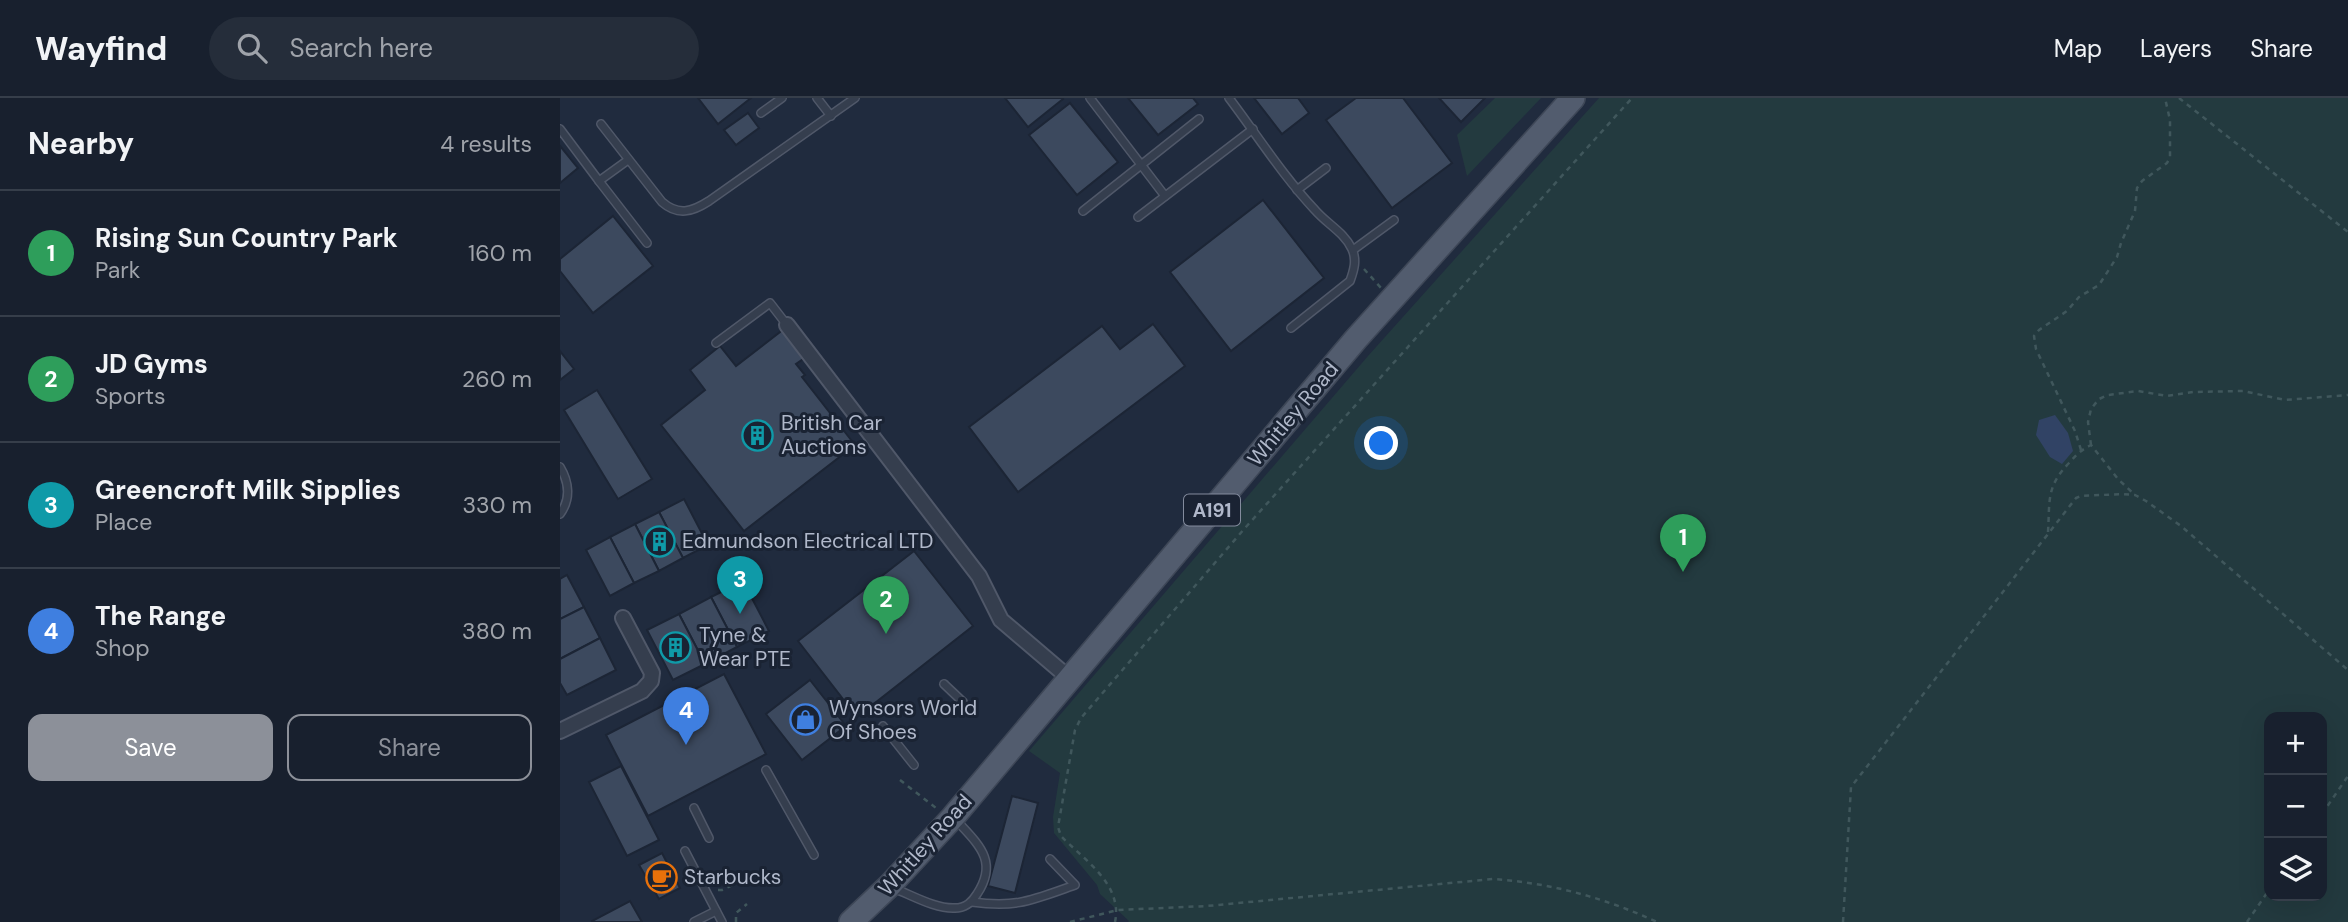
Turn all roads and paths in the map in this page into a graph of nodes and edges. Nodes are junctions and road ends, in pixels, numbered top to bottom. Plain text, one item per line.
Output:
1 (782, 98) edge
2 (817, 98) edge
3 (855, 98) edge
4 (1090, 98) edge
5 (1229, 98) edge
6 (1573, 98) edge
7 (1632, 98) edge
8 (2165, 98) edge
9 (2179, 98) edge
10 (761, 113) dead end
11 (831, 116) junction
12 (1199, 119) dead end
13 (601, 124) dead end
14 (560, 129) edge
15 (1252, 129) junction
16 (628, 160) junction
17 (1142, 165) junction
18 (1326, 168) dead end
19 (599, 181) junction
20 (1297, 190) junction
21 (1165, 196) junction
22 (1083, 211) dead end
23 (1138, 217) dead end
24 (1394, 220) dead end
25 (2348, 232) edge
26 (647, 243) dead end
27 (1353, 250) junction
28 (1355, 259) junction
29 (1386, 293) dead end
30 (787, 325) joint
31 (1291, 328) dead end
32 (716, 343) dead end
33 (2348, 394) edge
34 (2091, 445) junction
35 (2081, 450) junction
36 (560, 467) edge
37 (2135, 495) junction
38 (560, 514) edge
39 (2048, 532) junction
40 (623, 618) dead end
41 (2348, 670) edge
42 (1069, 678) junction
43 (944, 684) dead end
44 (963, 702) dead end
45 (883, 726) dead end
46 (560, 731) edge
47 (914, 765) dead end
48 (766, 770) dead end
49 (2348, 775) edge
50 (900, 780) dead end
51 (2327, 806) edge
52 (694, 808) dead end
53 (948, 815) junction
54 (709, 838) dead end
55 (685, 851) dead end
56 (814, 855) dead end
57 (1050, 859) dead end
58 (737, 872) dead end
59 (889, 886) junction
60 (718, 890) dead end
61 (2264, 897) edge
62 (972, 902) junction
63 (747, 904) dead end
64 (1118, 910) junction
65 (716, 911) junction
66 (694, 922) edge
67 (722, 922) edge
68 (736, 922) edge
69 (851, 922) edge
70 (1070, 922) edge
71 (1115, 922) edge
72 (1657, 922) edge
73 (1843, 922) edge
74 (2247, 922) edge

1 - 10 lane
2 - 11 lane
3 - 11 lane
4 - 17 lane
5 - 15 lane
6 - 42 main road, Whitley Road / A191
7 - 64 path
8 - 35 path
9 - 25 path
11 - 16 lane
12 - 17 lane
13 - 16 lane
14 - 19 lane
15 - 20 lane
15 - 21 lane
16 - 19 lane
17 - 21 lane
17 - 22 lane
18 - 20 lane
19 - 26 lane
20 - 27 lane
21 - 23 lane
24 - 27 lane
27 - 28 lane
28 - 29 path
28 - 31 lane
30 - 32 lane
30 - 42 street
33 - 34 path
34 - 35 path
34 - 37 path
35 - 39 path
36 - 38 lane
37 - 39 path
37 - 41 path
39 - 73 path
40 - 46 street
42 - 53 main road, Whitley Road / A191
43 - 44 lane
45 - 47 lane
48 - 56 lane
49 - 51 path
50 - 53 path
52 - 54 lane
53 - 59 main road, Whitley Road / A191
53 - 62 lane
55 - 65 lane
57 - 62 lane
58 - 60 path
59 - 62 lane
59 - 69 main road, Whitley Road / A191
61 - 74 path
63 - 68 path
64 - 70 path
64 - 71 path
64 - 72 path
65 - 66 lane
65 - 67 lane

